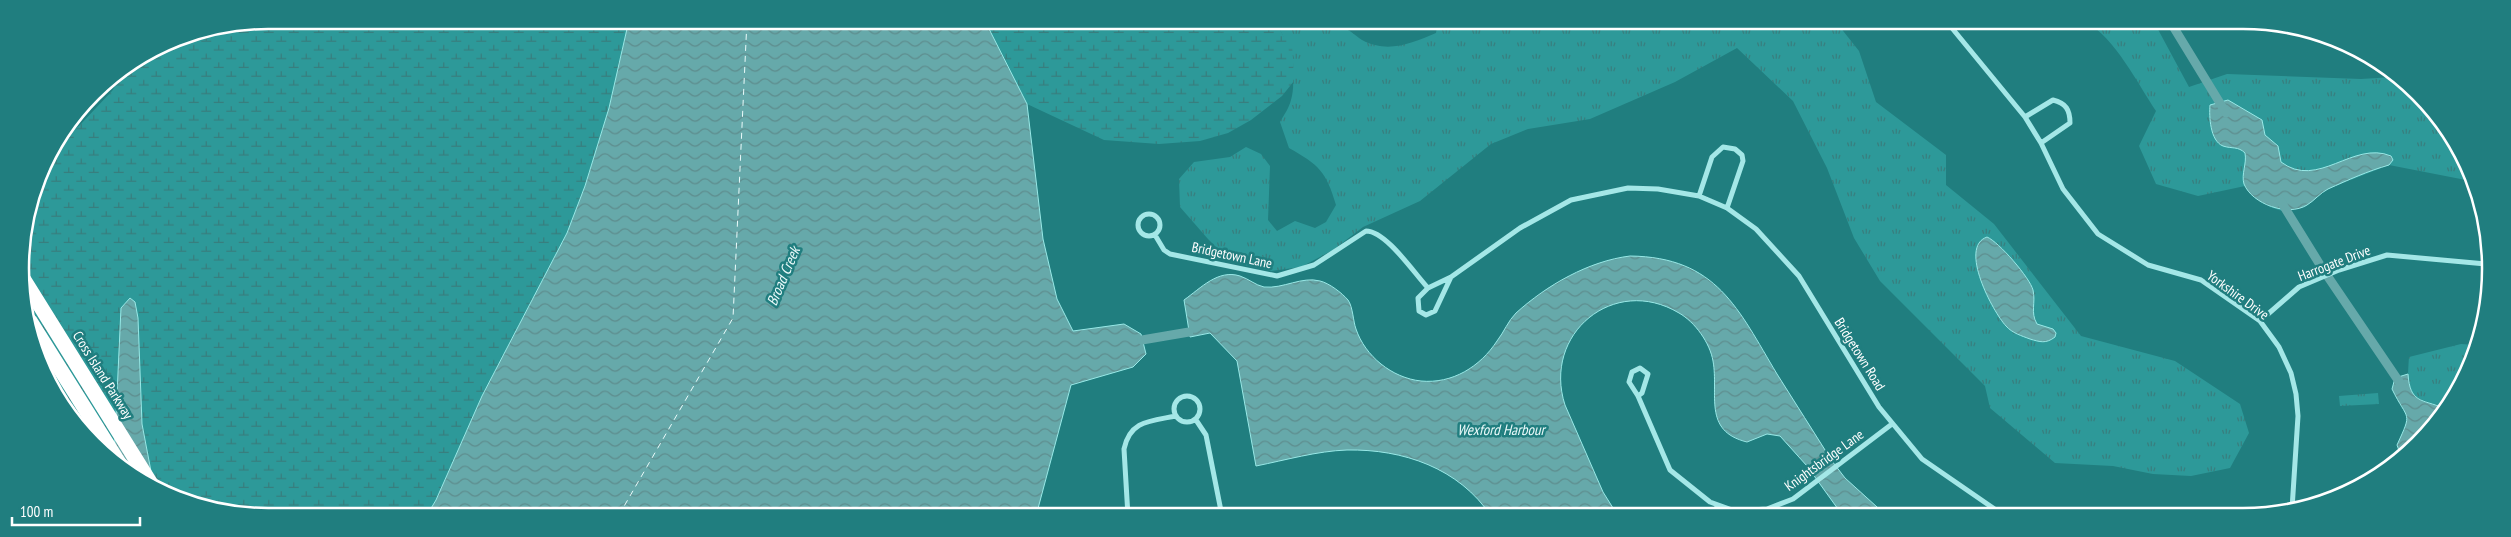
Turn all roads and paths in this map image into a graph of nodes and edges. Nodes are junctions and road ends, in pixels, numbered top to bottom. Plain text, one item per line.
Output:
1 (1953, 29) edge
2 (2025, 117) junction
3 (2041, 144) junction
4 (1698, 196) junction
5 (1726, 208) junction
6 (1155, 235) junction
7 (2482, 264) edge
8 (1451, 277) junction
9 (1428, 288) junction
10 (30, 289) edge
11 (2260, 321) junction
12 (38, 333) edge
13 (1638, 396) junction
14 (1176, 416) junction
15 (1196, 420) junction
16 (1892, 424) junction
17 (110, 449) edge
18 (145, 473) edge
19 (2292, 503) edge
20 (1717, 505) junction
21 (1128, 508) edge
22 (1220, 508) edge
23 (1716, 508) edge
24 (1723, 508) edge
25 (1770, 508) edge
26 (1993, 508) edge

1 - 2 street, Yorkshire Drive
2 - 3 street, Yorkshire Drive
2 - 3 street
3 - 11 street, Yorkshire Drive
4 - 5 street, Bridgetown Road
4 - 5 street
4 - 8 street, Bridgetown Road
5 - 16 street, Bridgetown Road
6 - 6 street, Bridgetown Lane
6 - 9 street, Bridgetown Lane
7 - 11 street, Harrogate Drive
8 - 9 street, Bridgetown Road
8 - 9 street, Bridgetown Road
10 - 18 highway, Cross Island Parkway
11 - 19 street, Yorkshire Drive
12 - 17 highway
13 - 13 street, Knightsbridge Lane
13 - 20 street, Knightsbridge Lane
14 - 15 street
14 - 15 street
14 - 21 street
15 - 22 street
16 - 25 street, Knightsbridge Lane
16 - 26 street, Bridgetown Road
20 - 23 street
20 - 24 street, Knightsbridge Lane

